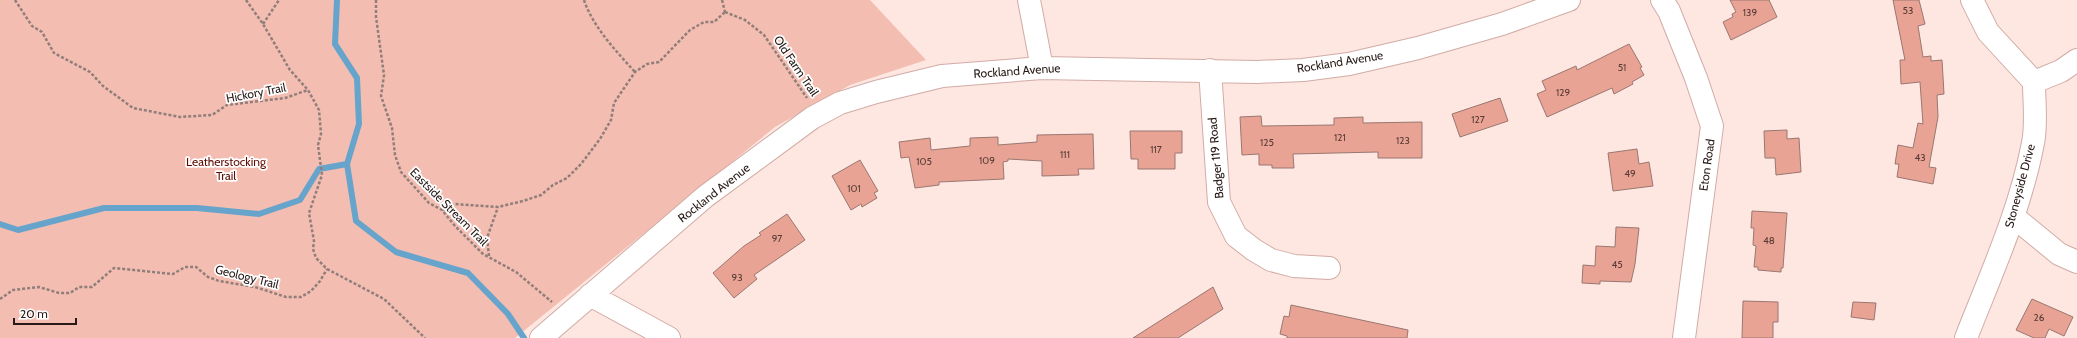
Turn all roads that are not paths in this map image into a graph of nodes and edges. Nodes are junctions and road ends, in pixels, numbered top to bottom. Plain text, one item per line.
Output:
1 (1029, 0) edge
2 (1569, 0) edge
3 (1662, 0) edge
4 (1972, 0) edge
5 (2077, 60) edge
6 (1042, 68) junction
7 (1210, 70) junction
8 (2034, 82) junction
9 (2014, 217) junction
10 (2077, 262) edge
11 (1329, 268) dead end
12 (590, 295) junction
13 (553, 327) edge
14 (669, 338) edge
15 (1684, 338) edge
16 (1966, 338) edge

1 - 6 street
2 - 7 street, Rockland Avenue
3 - 15 street, Eton Road
4 - 8 street
5 - 8 street
6 - 7 street, Rockland Avenue
6 - 12 street, Rockland Avenue
7 - 11 street, Badger 119 Road
8 - 9 street, Stoneyside Drive
9 - 10 street
9 - 16 street, Stoneyside Drive
12 - 13 street, Rockland Avenue
12 - 14 street

